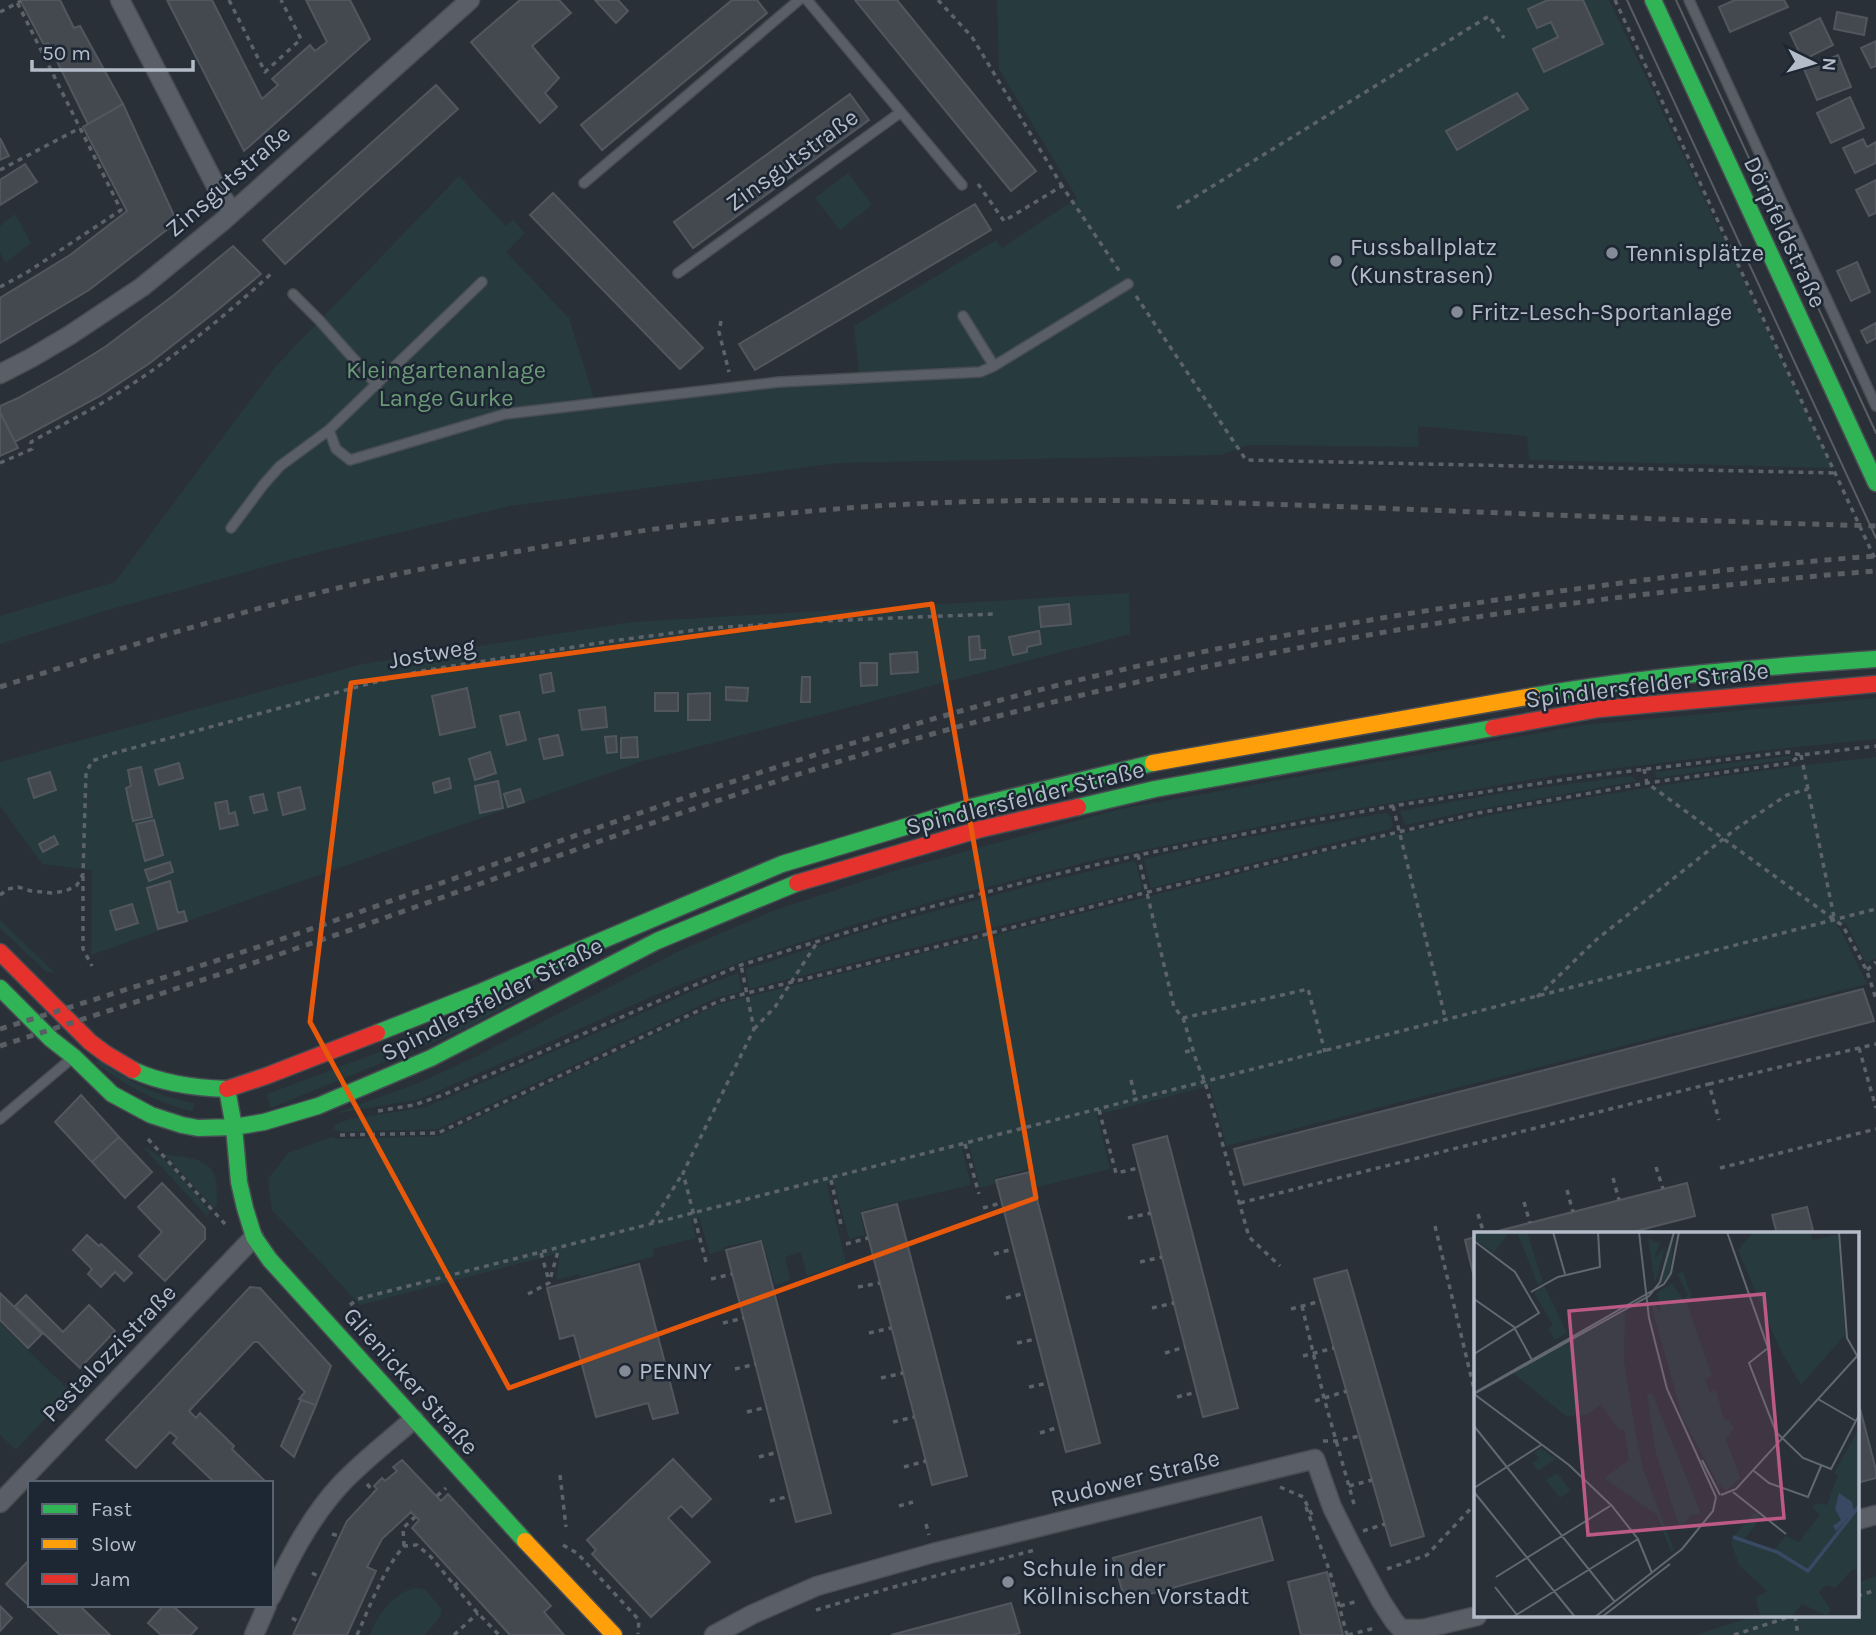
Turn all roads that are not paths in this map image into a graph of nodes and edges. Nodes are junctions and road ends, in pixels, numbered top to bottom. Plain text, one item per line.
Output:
1 (120, 0) edge
2 (470, 0) edge
3 (799, 0) edge
4 (807, 0) edge
5 (1653, 0) edge
6 (1689, 0) edge
7 (901, 112) junction
8 (584, 183) dead end
9 (962, 185) road end
10 (233, 211) junction
11 (678, 273) dead end
12 (482, 282) dead end
13 (1128, 284) road end
14 (293, 294) dead end
15 (963, 316) dead end
16 (994, 366) junction
17 (0, 374) edge
18 (1876, 380) edge
19 (1866, 384) junction
20 (377, 385) junction
21 (1876, 407) edge
22 (329, 430) junction
23 (1876, 483) edge
24 (231, 528) dead end
25 (1871, 660) edge
26 (1876, 684) edge
27 (0, 952) edge
28 (0, 988) edge
29 (90, 1042) junction
30 (74, 1056) junction
31 (226, 1089) junction
32 (0, 1119) edge
33 (234, 1127) junction
34 (254, 1237) junction
35 (414, 1419) junction
36 (0, 1503) edge
37 (1876, 1515) edge
38 (1858, 1520) edge
39 (273, 1593) edge
40 (266, 1607) edge
41 (1474, 1617) edge
42 (254, 1635) edge
43 (614, 1635) edge
44 (714, 1635) edge

1 - 10 street
2 - 10 street, Zinsgutstraße
3 - 8 lane
4 - 7 lane, Zinsgutstraße
5 - 23 main road, Dörpfeldstraße
6 - 19 lane, Dörpfeldstraße
7 - 9 lane, Zinsgutstraße
7 - 11 lane, Zinsgutstraße
10 - 17 street, Zinsgutstraße
12 - 20 lane
13 - 16 lane
14 - 20 lane
15 - 16 lane
16 - 22 lane
18 - 19 lane
19 - 21 lane, Dörpfeldstraße
20 - 22 lane
22 - 24 lane
25 - 31 main road, Spindlersfelder Straße
26 - 33 main road, Spindlersfelder Straße
27 - 29 main road
28 - 30 main road
29 - 30 lane
29 - 31 main road
30 - 32 lane
30 - 33 main road
31 - 33 main road, Glienicker Straße
33 - 34 main road, Glienicker Straße
34 - 35 main road, Glienicker Straße
34 - 36 street, Pestalozzistraße
35 - 39 street
35 - 43 main road, Glienicker Straße
37 - 38 street
40 - 42 street
41 - 44 street, Rudower Straße

